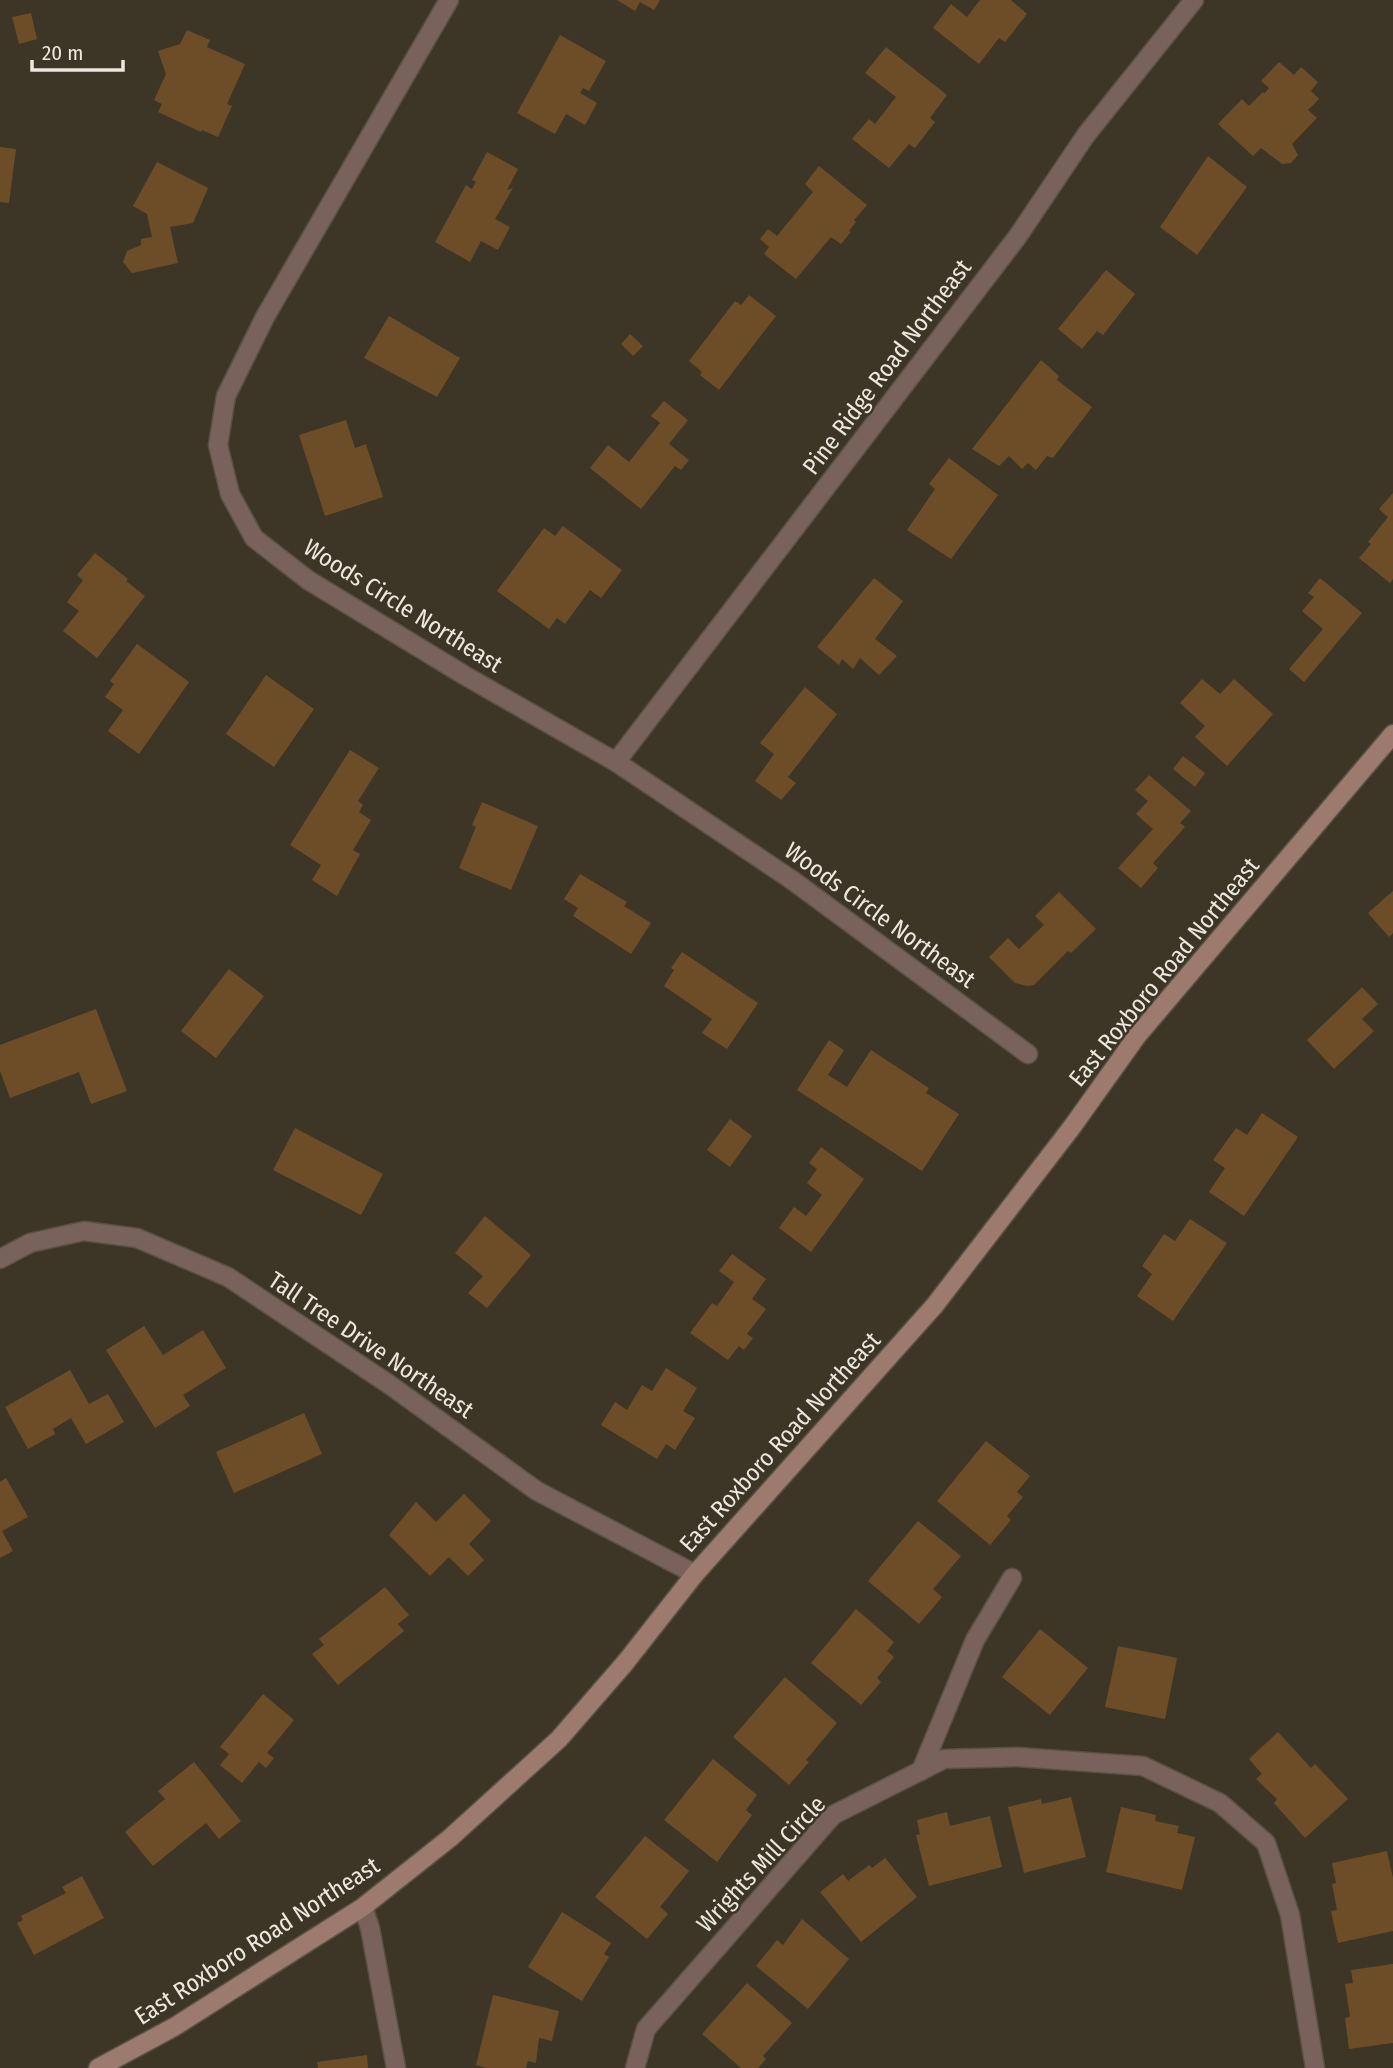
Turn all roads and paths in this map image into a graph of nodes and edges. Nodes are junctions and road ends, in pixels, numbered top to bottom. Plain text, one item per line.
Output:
1 (450, 0) edge
2 (1194, 0) edge
3 (1393, 734) edge
4 (616, 762) junction
5 (1028, 1054) dead end
6 (0, 1259) edge
7 (695, 1574) junction
8 (1012, 1578) dead end
9 (921, 1771) junction
10 (363, 1908) junction
11 (98, 2068) edge
12 (396, 2068) edge
13 (635, 2068) edge
14 (1315, 2068) edge

1 - 4 street, Woods Circle Northeast
2 - 4 street, Pine Ridge Road Northeast
3 - 7 main road, East Roxboro Road Northeast
4 - 5 street, Woods Circle Northeast
6 - 7 street, Tall Tree Drive Northeast
7 - 10 main road, East Roxboro Road Northeast
8 - 9 street
9 - 13 street, Wrights Mill Circle
9 - 14 street, Wrights Mill Circle
10 - 11 main road, East Roxboro Road Northeast
10 - 12 street

